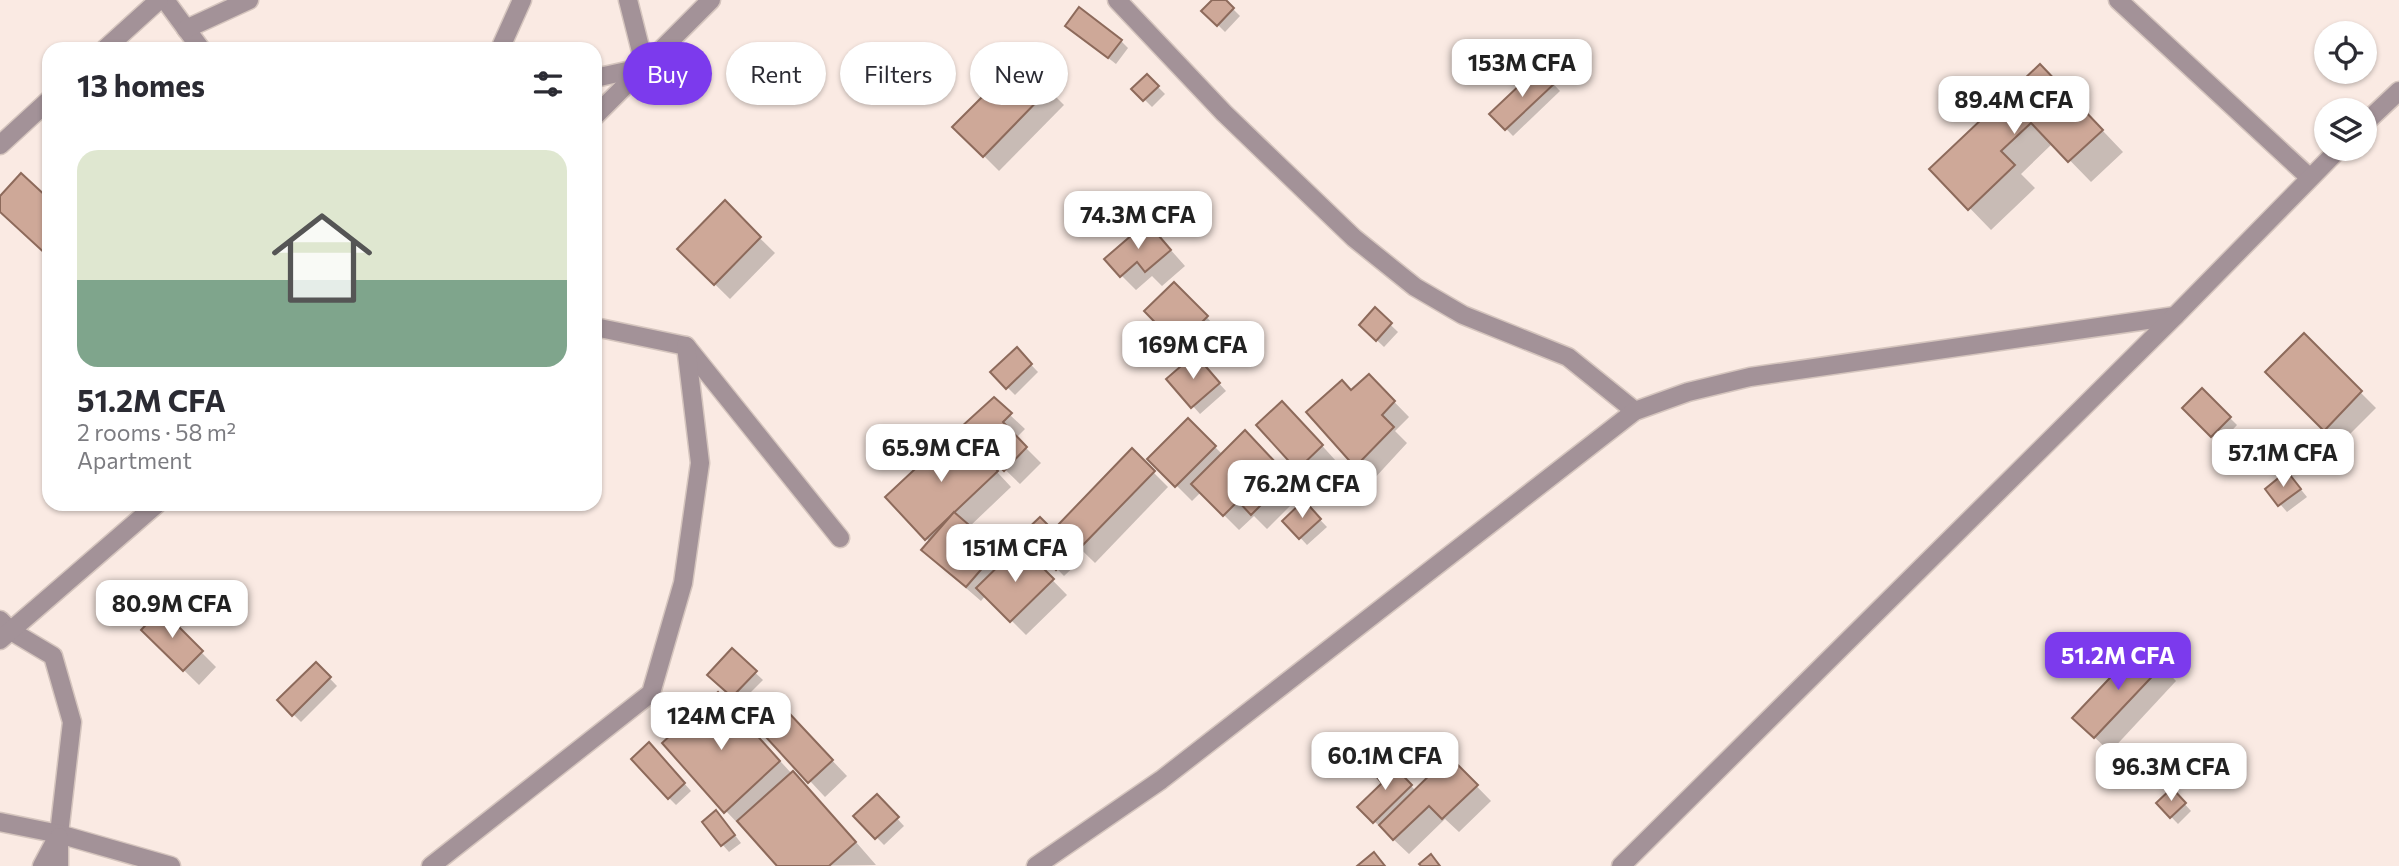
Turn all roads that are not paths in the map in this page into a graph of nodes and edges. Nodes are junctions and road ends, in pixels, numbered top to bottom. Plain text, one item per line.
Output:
1 (159, 0) edge
2 (165, 0) edge
3 (249, 0) edge
4 (522, 0) edge
5 (628, 0) edge
6 (711, 0) edge
7 (1117, 0) edge
8 (2118, 0) edge
9 (186, 29) junction
10 (114, 42) edge
11 (196, 42) edge
12 (503, 42) edge
13 (639, 42) edge
14 (669, 42) edge
15 (623, 71) edge
16 (602, 76) edge
17 (623, 88) edge
18 (2399, 91) edge
19 (42, 106) edge
20 (602, 109) edge
21 (2377, 112) edge
22 (0, 145) edge
23 (2326, 161) edge
24 (2309, 177) junction
25 (2175, 316) junction
26 (602, 328) edge
27 (686, 346) junction
28 (1635, 411) junction
29 (148, 511) edge
30 (840, 538) dead end
31 (4, 630) edge
32 (0, 822) edge
33 (60, 834) junction
34 (42, 866) edge
35 (59, 866) edge
36 (170, 866) edge
37 (431, 866) edge
38 (1036, 866) edge
39 (1620, 866) edge

1 - 10 street
2 - 9 street
3 - 9 street
4 - 12 street
5 - 13 street
6 - 14 street
7 - 28 street
8 - 24 street
9 - 11 street
15 - 16 street
17 - 20 street
18 - 21 street
19 - 22 street
23 - 24 street
24 - 25 street
25 - 28 street
25 - 39 street
26 - 27 street
27 - 30 street
27 - 37 street
28 - 38 street
29 - 31 street
31 - 33 street
32 - 33 street
33 - 34 street
33 - 35 street
33 - 36 street

